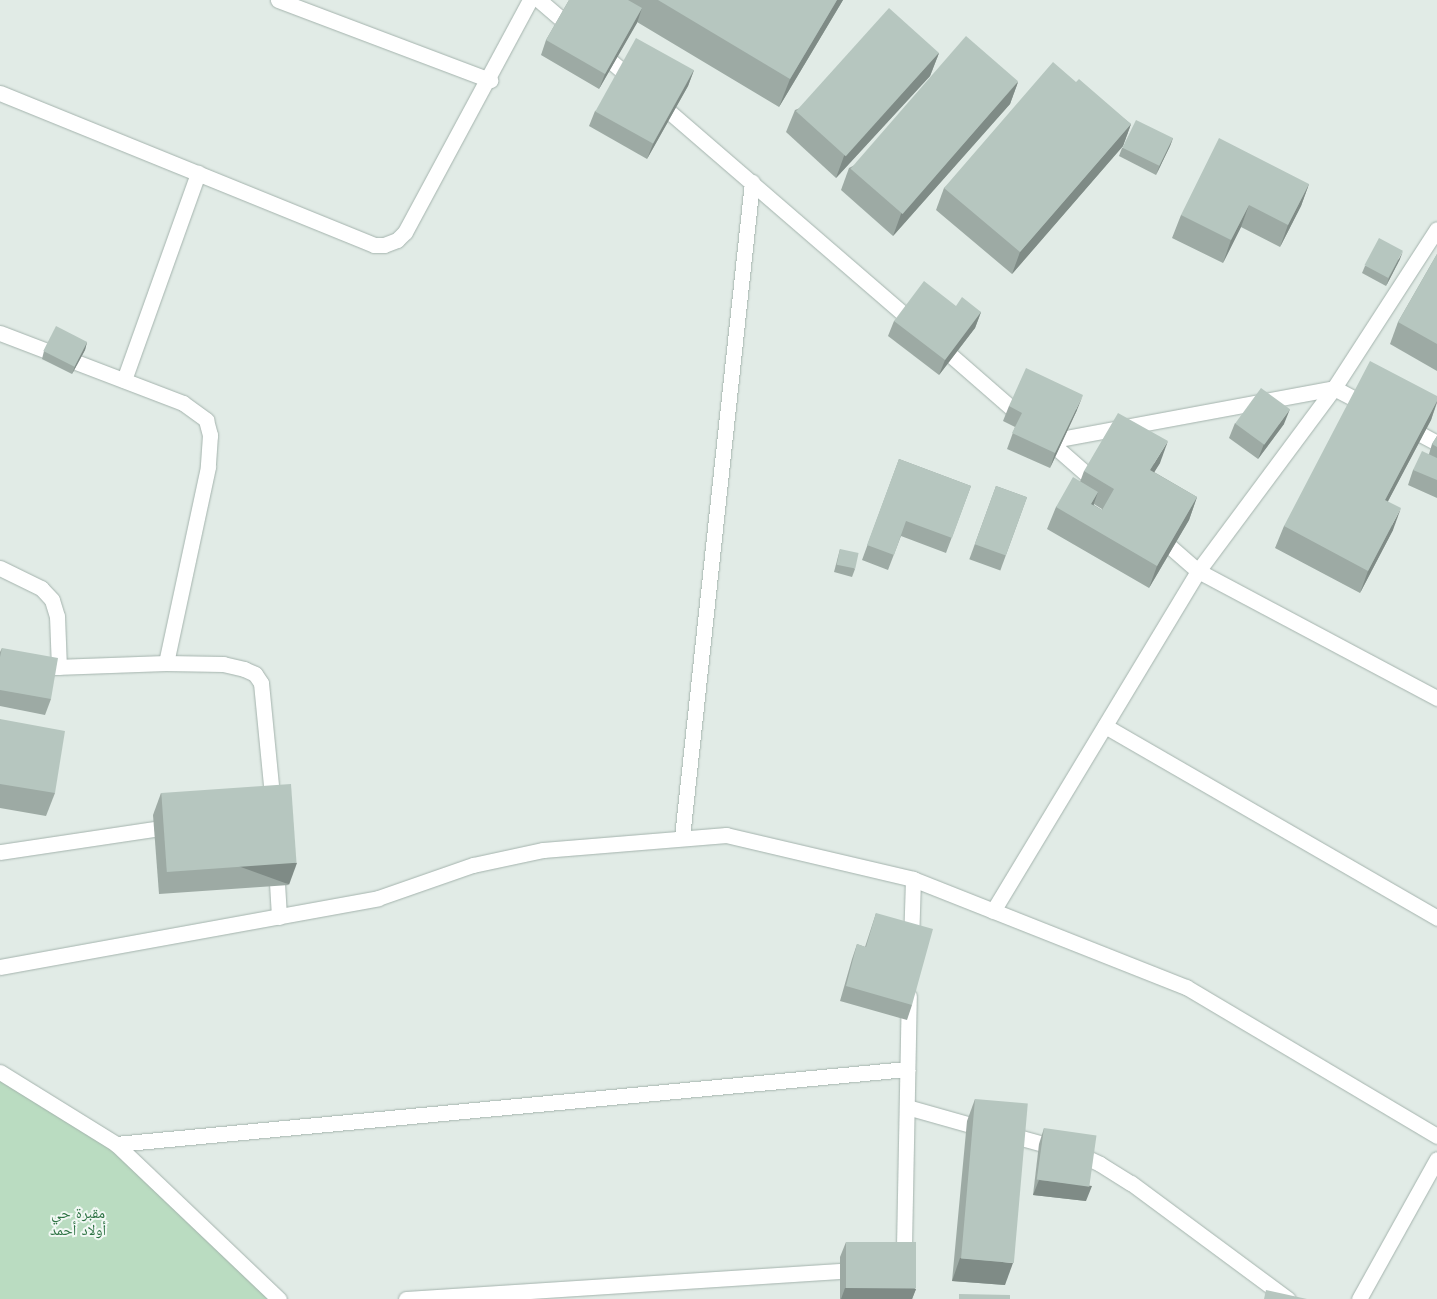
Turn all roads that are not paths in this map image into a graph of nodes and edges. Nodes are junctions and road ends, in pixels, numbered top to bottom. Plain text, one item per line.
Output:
1 (278, 0) edge
2 (530, 0) edge
3 (539, 0) edge
4 (490, 80) junction
5 (0, 93) edge
6 (198, 173) junction
7 (752, 182) junction
8 (1437, 228) edge
9 (0, 334) edge
10 (124, 380) junction
11 (1334, 388) junction
12 (1049, 441) junction
13 (1437, 443) edge
14 (1108, 493) edge
15 (1146, 526) edge
16 (0, 568) edge
17 (1198, 571) junction
18 (166, 663) junction
19 (59, 667) junction
20 (0, 669) edge
21 (1437, 698) edge
22 (1105, 726) junction
23 (270, 815) edge
24 (185, 824) edge
25 (682, 837) junction
26 (275, 849) edge
27 (0, 852) edge
28 (913, 879) junction
29 (993, 911) junction
30 (279, 917) junction
31 (1437, 918) edge
32 (910, 955) edge
33 (0, 967) edge
34 (910, 983) edge
35 (906, 1069) junction
36 (0, 1072) edge
37 (906, 1107) junction
38 (1437, 1136) edge
39 (116, 1144) junction
40 (1437, 1159) edge
41 (906, 1267) junction
42 (278, 1299) edge
43 (406, 1299) edge
44 (903, 1299) edge
45 (1288, 1299) edge
46 (1359, 1299) edge

1 - 4 street
2 - 4 street
3 - 7 street
4 - 6 street
5 - 6 street
6 - 10 street
7 - 12 street
7 - 25 street
8 - 11 street
9 - 10 street
10 - 18 street
11 - 12 street
11 - 13 street
11 - 17 street
12 - 14 street
15 - 17 street
16 - 19 street
17 - 21 street
17 - 22 street
18 - 19 street
18 - 23 street
19 - 20 street
22 - 29 street
22 - 31 street
24 - 27 street
25 - 28 street
25 - 30 street
26 - 30 street
28 - 29 street
28 - 32 street
29 - 38 street
30 - 33 street
34 - 35 street
35 - 37 street
35 - 39 street
36 - 39 street
37 - 41 street
37 - 45 street
39 - 42 street
40 - 46 street
41 - 43 street
41 - 44 street

